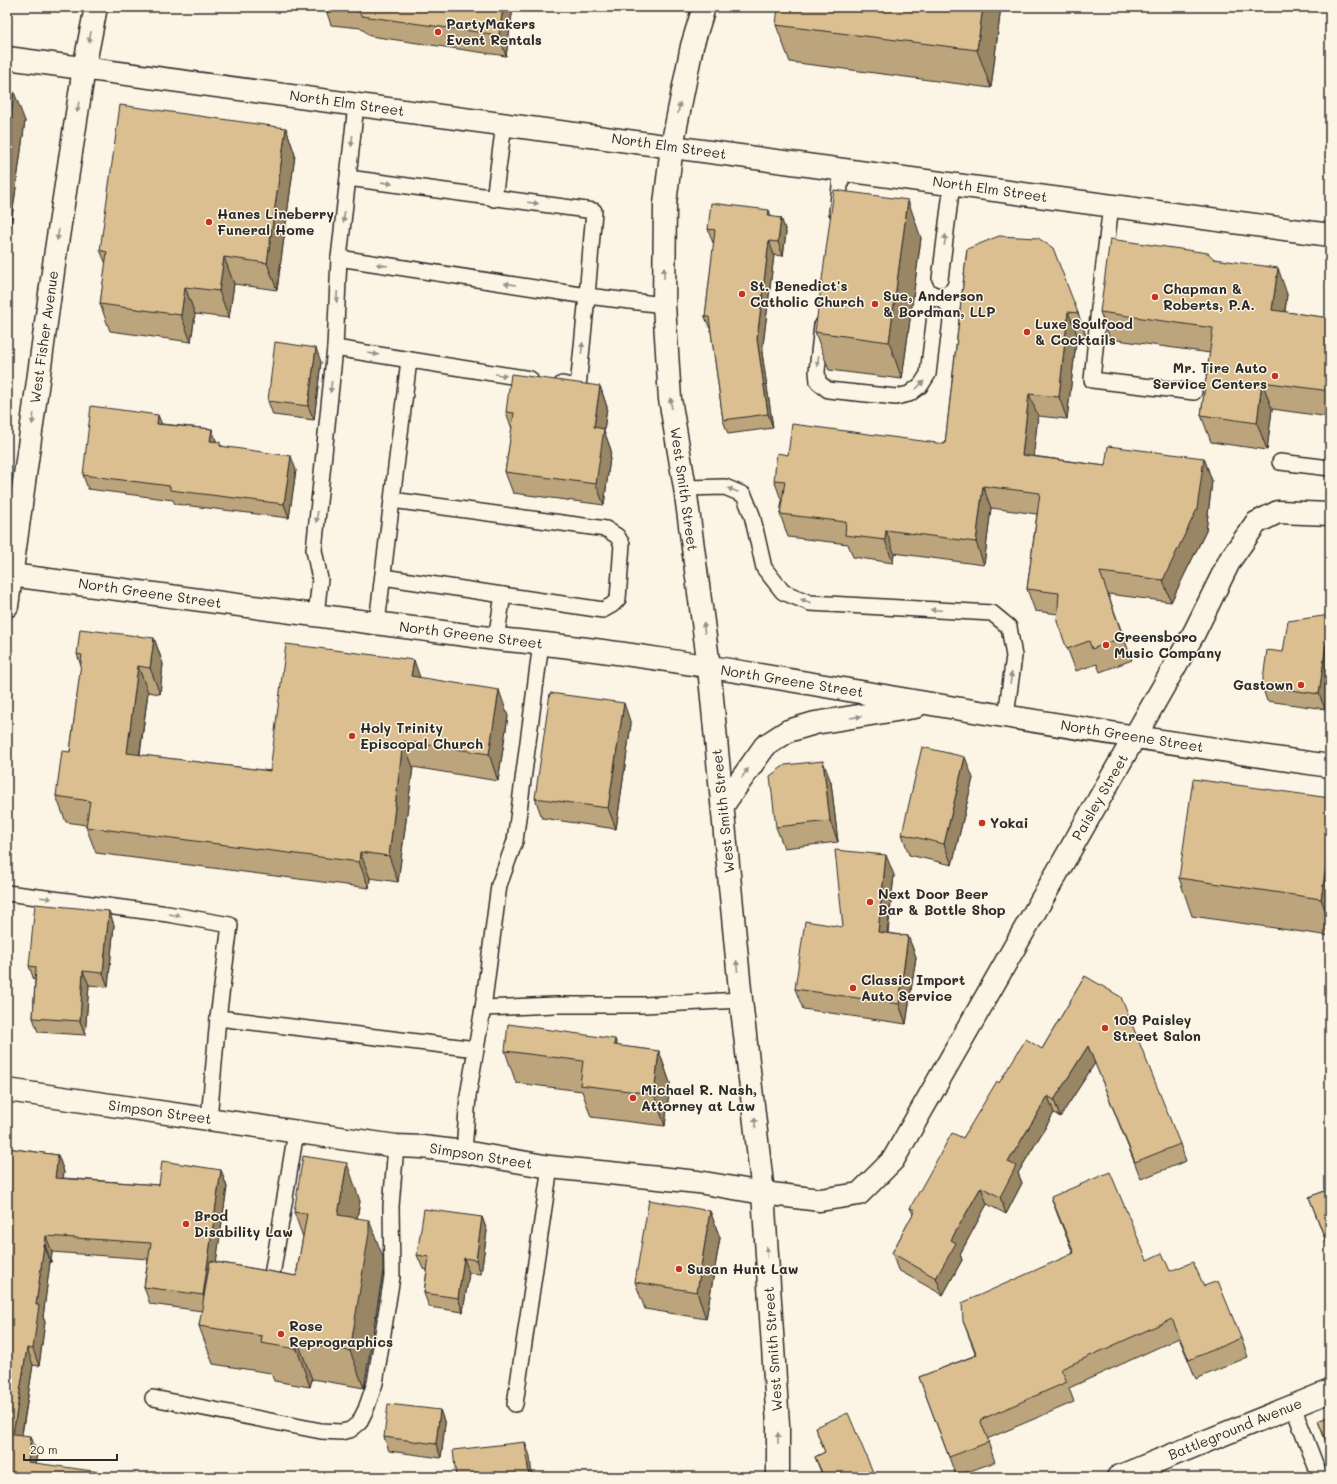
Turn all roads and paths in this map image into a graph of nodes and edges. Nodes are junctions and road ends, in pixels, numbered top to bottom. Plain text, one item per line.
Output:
1 (96, 7) edge
2 (704, 7) edge
3 (7, 58) edge
4 (84, 68) junction
5 (356, 105) junction
6 (504, 124) junction
7 (672, 146) junction
8 (842, 169) junction
9 (348, 178) junction
10 (952, 184) junction
11 (494, 199) junction
12 (1111, 205) junction
13 (835, 224) edge
14 (1330, 235) edge
15 (339, 258) junction
16 (940, 279) dead end
17 (587, 296) junction
18 (664, 305) junction
19 (824, 309) edge
20 (935, 314) dead end
21 (334, 348) junction
22 (409, 360) junction
23 (1194, 392) dead end
24 (1280, 462) dead end
25 (1330, 468) edge
26 (685, 488) junction
27 (392, 500) junction
28 (1330, 514) edge
29 (9, 575) edge
30 (383, 577) junction
31 (503, 595) junction
32 (7, 606) edge
33 (316, 615) junction
34 (377, 623) junction
35 (496, 639) junction
36 (541, 643) junction
37 (708, 667) junction
38 (934, 704) junction
39 (1006, 716) junction
40 (1134, 737) junction
41 (1330, 766) edge
42 (723, 805) junction
43 (7, 893) edge
44 (740, 1000) junction
45 (483, 1008) junction
46 (218, 1018) junction
47 (476, 1049) junction
48 (7, 1090) edge
49 (917, 1118) joint
50 (209, 1119) junction
51 (296, 1132) junction
52 (396, 1146) junction
53 (464, 1152) junction
54 (550, 1167) junction
55 (763, 1193) junction
56 (271, 1281) edge
57 (1330, 1390) edge
58 (153, 1398) dead end
59 (515, 1404) dead end
60 (1293, 1406) junction
61 (778, 1477) edge
62 (1118, 1477) edge
63 (1320, 1477) edge

1 -> 4 street, West Fisher Avenue
7 -> 2 street, West Smith Street
3 - 4 street, North Elm Street
4 - 5 street, North Elm Street
4 -> 29 street, West Fisher Avenue
5 - 6 street, North Elm Street
5 -> 9 lane
6 - 7 street, North Elm Street
6 - 11 lane
7 - 8 street, North Elm Street
18 -> 7 street, West Smith Street
8 - 10 street, North Elm Street
8 - 13 lane
9 -> 11 lane
9 -> 15 lane
10 - 12 street, North Elm Street
16 -> 10 lane
11 -> 17 lane
12 - 14 street, North Elm Street
12 - 23 lane
17 -> 15 lane
15 -> 21 lane
17 - 18 lane
22 -> 17 lane
26 -> 18 street, West Smith Street
19 -> 20 lane
21 -> 22 lane
21 -> 33 lane
22 - 27 lane
24 - 25 lane
37 -> 26 street, West Smith Street
39 -> 26 lane
27 - 30 lane
27 - 31 lane
28 - 40 street, Paisley Street
29 - 32 street, West Fisher Avenue
29 - 33 street, North Greene Street
30 - 31 lane
30 - 34 lane
31 - 35 lane
33 - 34 street, North Greene Street
34 - 35 street, North Greene Street
35 - 36 street, North Greene Street
36 - 37 street, North Greene Street
36 - 45 lane
37 - 38 street, North Greene Street
37 - 42 street, West Smith Street
38 - 39 street, North Greene Street
42 -> 38 street, North Greene Street
39 - 40 street, North Greene Street
40 - 41 street, North Greene Street
40 - 49 street, Paisley Street
44 -> 42 street, West Smith Street
43 -> 46 lane
44 - 45 lane
55 -> 44 street, West Smith Street
45 - 47 lane
46 - 47 lane
46 - 50 lane
47 - 53 lane
48 - 50 street, Simpson Street
49 - 55 street, Simpson Street
50 - 51 street, Simpson Street
51 - 52 street, Simpson Street
51 - 56 lane
52 - 53 street, Simpson Street
52 - 58 lane
53 - 54 street, Simpson Street
54 - 55 street, Simpson Street
54 - 59 lane
61 -> 55 street, West Smith Street
57 - 60 street, Battleground Avenue
60 - 62 street, Battleground Avenue
60 - 63 lane

